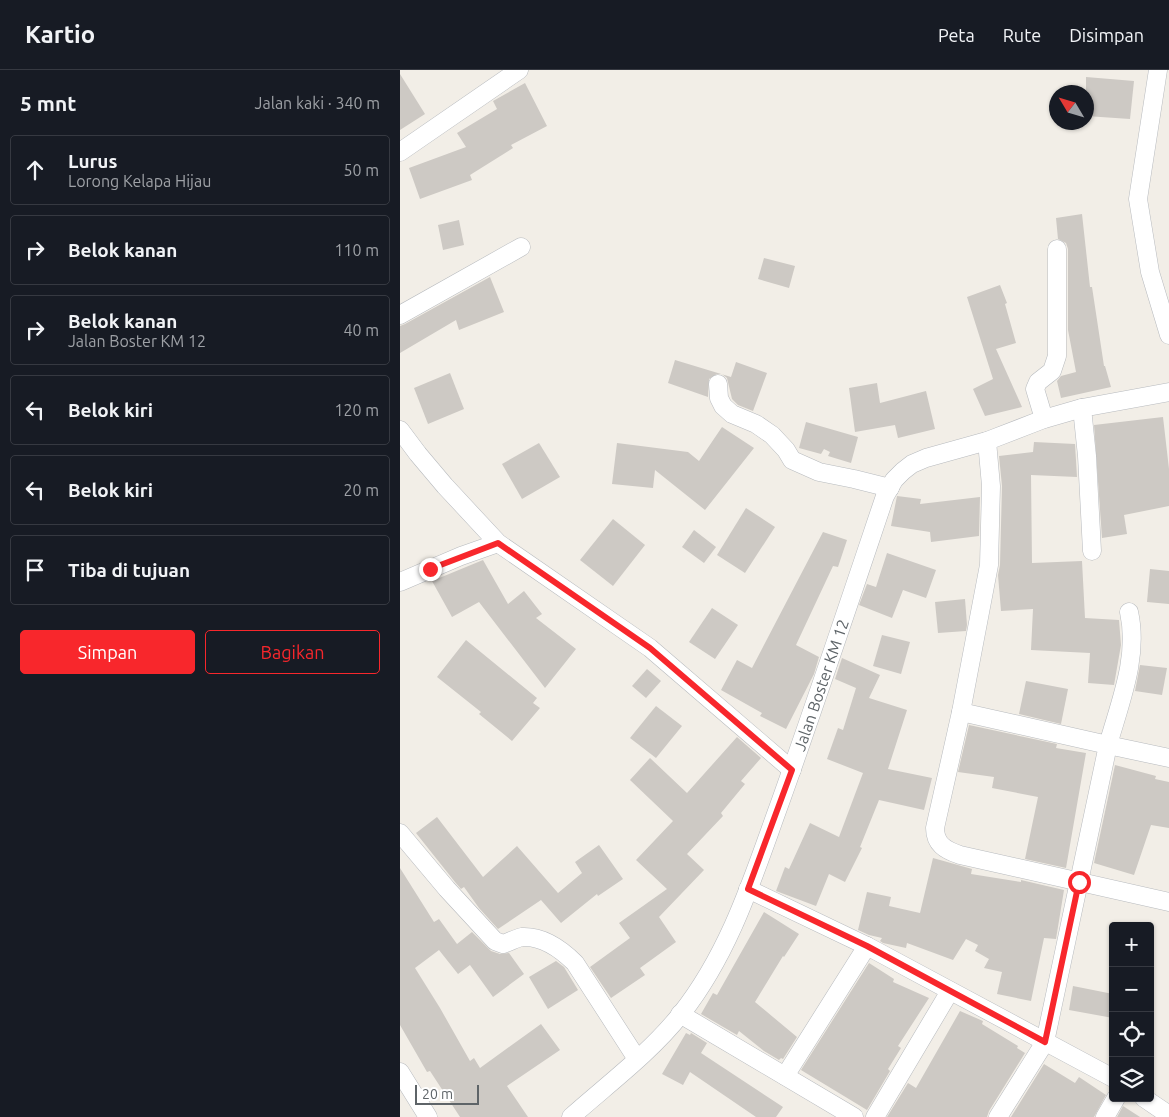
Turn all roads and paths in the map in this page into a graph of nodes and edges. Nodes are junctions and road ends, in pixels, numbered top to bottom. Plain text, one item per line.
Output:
1 (519, 70) edge
2 (1158, 70) edge
3 (400, 152) edge
4 (521, 247) dead end
5 (1057, 249) dead end
6 (400, 315) edge
7 (1169, 335) edge
8 (718, 384) dead end
9 (1169, 392) edge
10 (1082, 408) junction
11 (1044, 419) junction
12 (400, 430) edge
13 (987, 440) junction
14 (890, 488) junction
15 (498, 543) junction
16 (1092, 551) dead end
17 (400, 582) edge
18 (1129, 612) dead end
19 (961, 712) junction
20 (1108, 745) junction
21 (1169, 758) edge
22 (792, 770) junction
23 (400, 833) edge
24 (1079, 882) junction
25 (748, 889) junction
26 (1169, 902) edge
27 (867, 946) junction
28 (950, 990) junction
29 (680, 1014) junction
30 (1045, 1042) junction
31 (637, 1059) junction
32 (400, 1072) edge
33 (785, 1076) junction
34 (1109, 1076) edge
35 (1114, 1102) edge
36 (1150, 1102) edge
37 (1169, 1115) edge
38 (428, 1117) edge
39 (571, 1117) edge
40 (854, 1117) edge
41 (875, 1117) edge
42 (998, 1117) edge
43 (1105, 1117) edge

1 - 3 street
2 - 7 street
4 - 6 street
5 - 11 street
8 - 14 street
9 - 10 street, Jalan Boster KM 12
10 - 11 street, Jalan Boster KM 12
10 - 16 street
11 - 13 street, Jalan Boster KM 12
12 - 15 street
13 - 14 street, Jalan Boster KM 12
13 - 19 street
14 - 22 street, Jalan Boster KM 12
15 - 17 street
15 - 22 street
18 - 20 street
19 - 20 street
19 - 24 street
20 - 21 street
20 - 24 street
22 - 25 street, Jalan Boster KM 12
23 - 31 street
24 - 26 street
24 - 30 street
25 - 27 street
25 - 29 street, Jalan Boster KM 12
27 - 28 street
27 - 33 street
28 - 30 street
28 - 41 street
29 - 31 street, Jalan Boster KM 12
29 - 33 street
30 - 34 street
30 - 42 street
31 - 39 street, Jalan Boster KM 12
32 - 38 street
33 - 40 street
35 - 43 street
36 - 37 street

